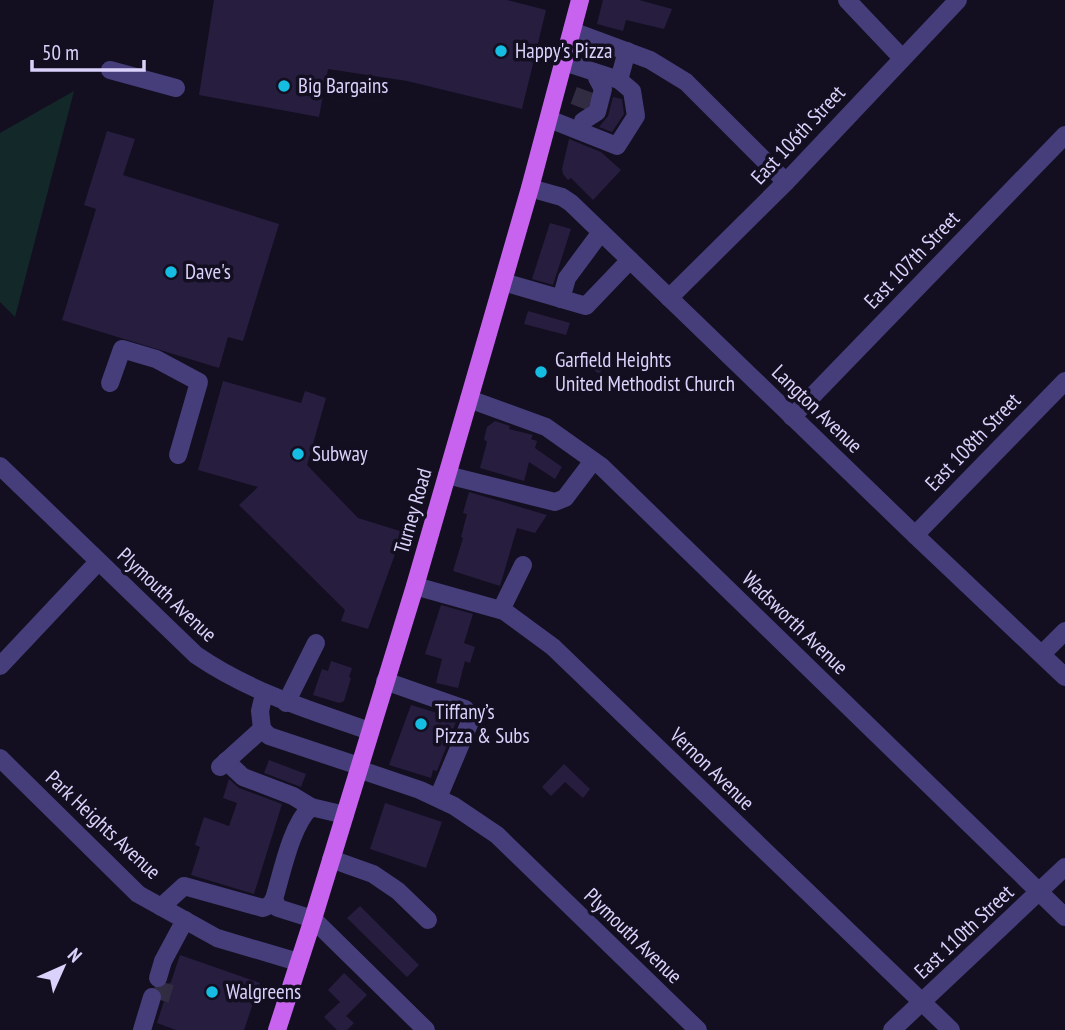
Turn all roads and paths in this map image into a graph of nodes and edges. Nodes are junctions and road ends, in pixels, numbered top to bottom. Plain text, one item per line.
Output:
1 (580, 0) edge
2 (847, 0) edge
3 (958, 0) edge
4 (572, 31) junction
5 (627, 51) junction
6 (902, 58) junction
7 (564, 62) junction
8 (110, 70) dead end
9 (594, 78) junction
10 (619, 80) junction
11 (176, 88) dead end
12 (549, 118) junction
13 (581, 119) junction
14 (1065, 135) edge
15 (786, 182) junction
16 (530, 188) junction
17 (601, 232) junction
18 (630, 260) junction
19 (503, 282) junction
20 (669, 298) junction
21 (561, 299) junction
22 (1065, 381) edge
23 (110, 383) dead end
24 (469, 400) junction
25 (792, 417) junction
26 (178, 455) dead end
27 (593, 461) junction
28 (0, 466) edge
29 (447, 475) junction
30 (915, 535) junction
31 (98, 562) junction
32 (523, 565) dead end
33 (415, 586) junction
34 (501, 610) junction
35 (1065, 631) edge
36 (316, 643) dead end
37 (1042, 654) junction
38 (0, 666) edge
39 (1065, 677) edge
40 (385, 681) junction
41 (264, 694) junction
42 (286, 703) junction
43 (261, 729) junction
44 (370, 731) junction
45 (0, 758) edge
46 (359, 767) junction
47 (438, 798) junction
48 (311, 807) junction
49 (345, 815) junction
50 (331, 859) junction
51 (1065, 867) edge
52 (1040, 893) junction
53 (274, 899) junction
54 (161, 906) junction
55 (1065, 917) edge
56 (313, 919) junction
57 (428, 920) dead end
58 (188, 922) junction
59 (298, 962) junction
60 (162, 979) tunnel mouth
61 (922, 1002) junction
62 (142, 1030) edge
63 (150, 1030) edge
64 (277, 1030) edge
65 (426, 1030) edge
66 (698, 1030) edge
67 (892, 1030) edge
68 (951, 1030) edge

1 - 4 main road, Turney Road
2 - 6 street
3 - 6 street, East 106th Street
4 - 5 street
4 - 7 main road, Turney Road
5 - 10 street
5 - 15 street
6 - 15 street, East 106th Street
7 - 9 street
7 - 12 main road, Turney Road
8 - 11 street
9 - 10 street
9 - 13 street
10 - 13 street
12 - 13 street
12 - 16 main road, Turney Road
14 - 25 street, East 107th Street
15 - 20 street, East 106th Street
16 - 17 street, Langton Avenue
16 - 19 main road, Turney Road
17 - 18 street, Langton Avenue
17 - 21 street
18 - 20 street, Langton Avenue
18 - 21 street
19 - 21 street
19 - 24 main road, Turney Road
20 - 25 street, Langton Avenue
22 - 30 street, East 108th Street
23 - 26 street
24 - 27 street, Wadsworth Avenue
24 - 29 main road, Turney Road
25 - 30 street, Langton Avenue
27 - 29 street
27 - 52 street, Wadsworth Avenue
28 - 31 street, Plymouth Avenue
29 - 33 main road, Turney Road
30 - 37 street, Langton Avenue
31 - 38 street
31 - 41 street, Plymouth Avenue
32 - 34 street
33 - 34 street, Vernon Avenue
33 - 40 main road, Turney Road
34 - 61 street, Vernon Avenue
35 - 37 street
36 - 42 street
37 - 39 street, Langton Avenue
40 - 44 main road, Turney Road
40 - 47 street
41 - 42 street, Plymouth Avenue
41 - 43 street
42 - 44 street, Plymouth Avenue
43 - 46 street, Plymouth Avenue
43 - 48 street
44 - 46 main road, Turney Road
45 - 54 street, Park Heights Avenue
46 - 47 street, Plymouth Avenue
46 - 49 main road, Turney Road
47 - 66 street, Plymouth Avenue
48 - 49 street
48 - 53 street
49 - 50 main road, Turney Road
50 - 56 main road, Turney Road
50 - 57 street
51 - 52 street, East 110th Street
52 - 55 street, Wadsworth Avenue
52 - 61 street, East 110th Street
53 - 54 street
53 - 56 street
54 - 58 street, Park Heights Avenue
56 - 59 main road, Turney Road
56 - 65 street
58 - 59 street, Park Heights Avenue
58 - 60 street
59 - 64 main road, Turney Road
61 - 67 street, East 110th Street
61 - 68 street, Vernon Avenue
62 - 63 street

